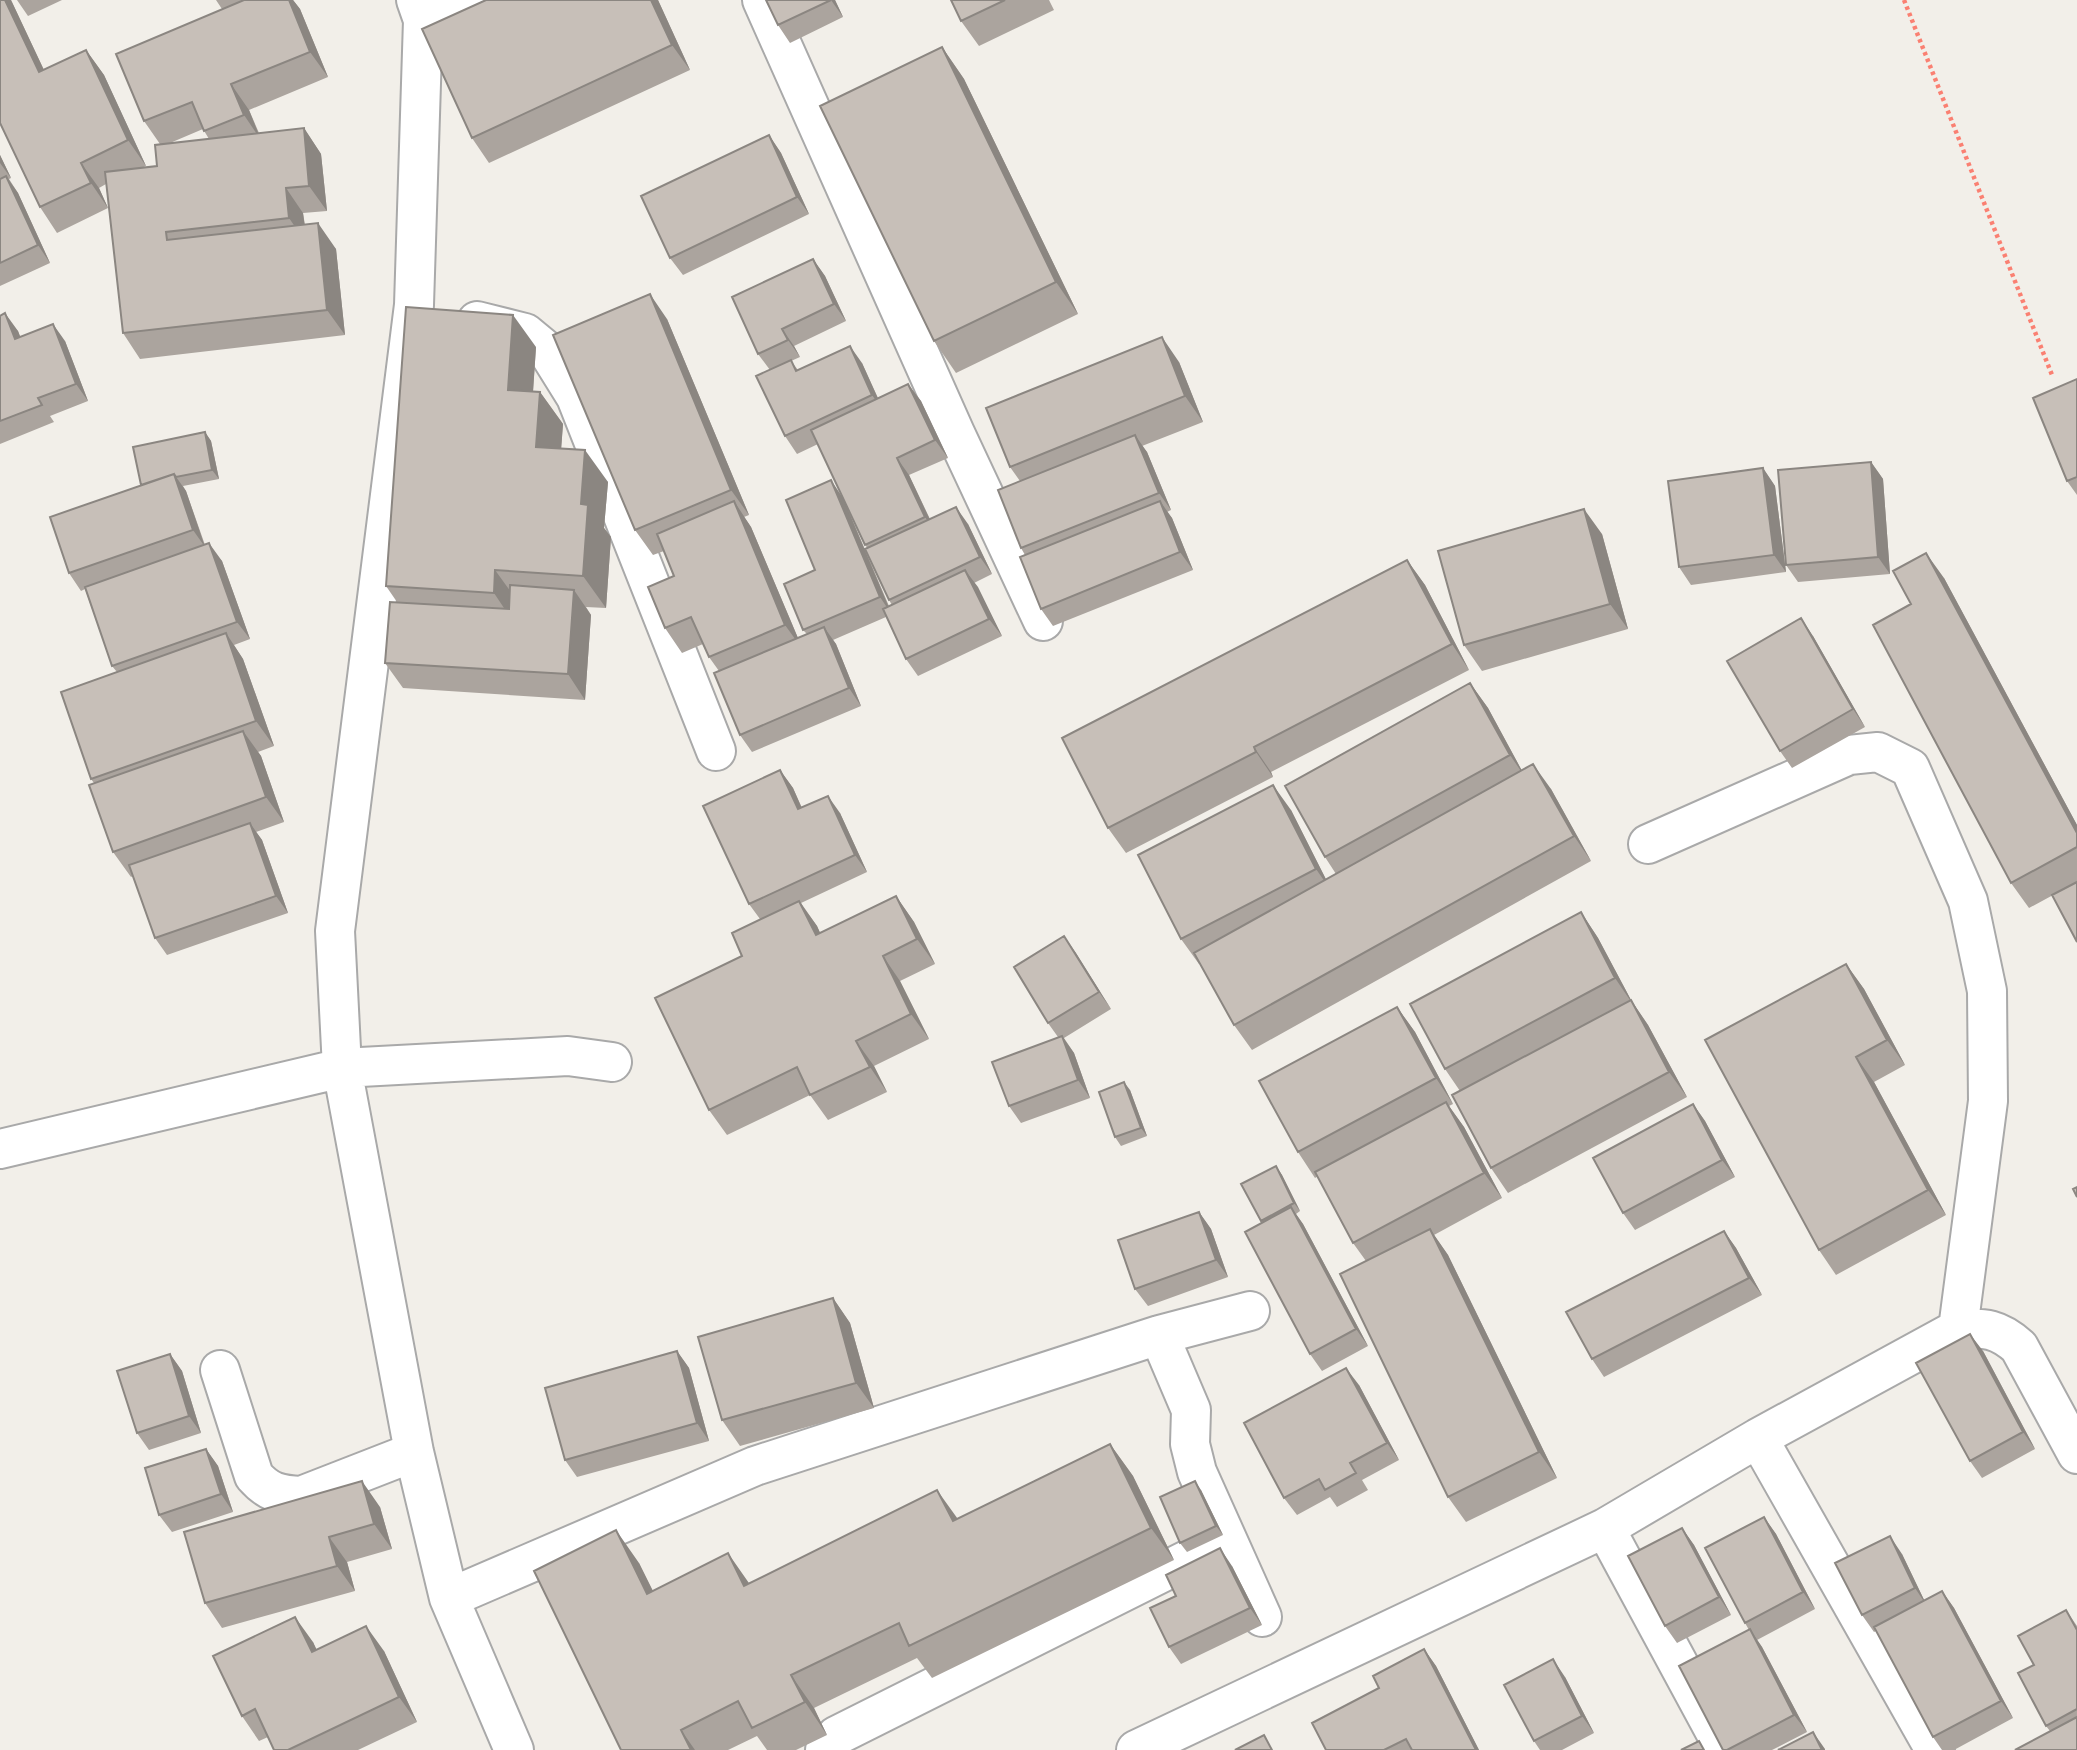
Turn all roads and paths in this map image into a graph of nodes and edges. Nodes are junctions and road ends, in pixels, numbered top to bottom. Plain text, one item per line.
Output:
1 (467, 0) edge
2 (762, 0) edge
3 (1904, 0) edge
4 (420, 10) edge
5 (414, 304) junction
6 (2052, 374) dead end
7 (1043, 621) edge
8 (716, 751) dead end
9 (1648, 844) dead end
10 (612, 1062) dead end
11 (342, 1068) junction
12 (0, 1149) edge
13 (1250, 1311) dead end
14 (1958, 1329) junction
15 (1159, 1335) junction
16 (220, 1370) dead end
17 (1758, 1438) junction
18 (414, 1452) junction
19 (2077, 1454) edge
20 (1605, 1528) junction
21 (1227, 1539) junction
22 (449, 1598) junction
23 (1262, 1617) dead end
24 (514, 1750) edge
25 (825, 1750) edge
26 (1136, 1750) edge
27 (1725, 1750) edge
28 (1935, 1750) edge

1 - 4 street
2 - 7 street
3 - 6 path
4 - 5 street
5 - 8 street
5 - 11 street
9 - 14 street
10 - 11 street
11 - 12 street
11 - 18 street
13 - 15 street
14 - 17 street
14 - 19 street
15 - 21 street
15 - 22 street
16 - 18 street
17 - 20 street
17 - 28 street
18 - 22 street
20 - 26 street
20 - 27 street
21 - 23 street
21 - 25 street
22 - 24 street

